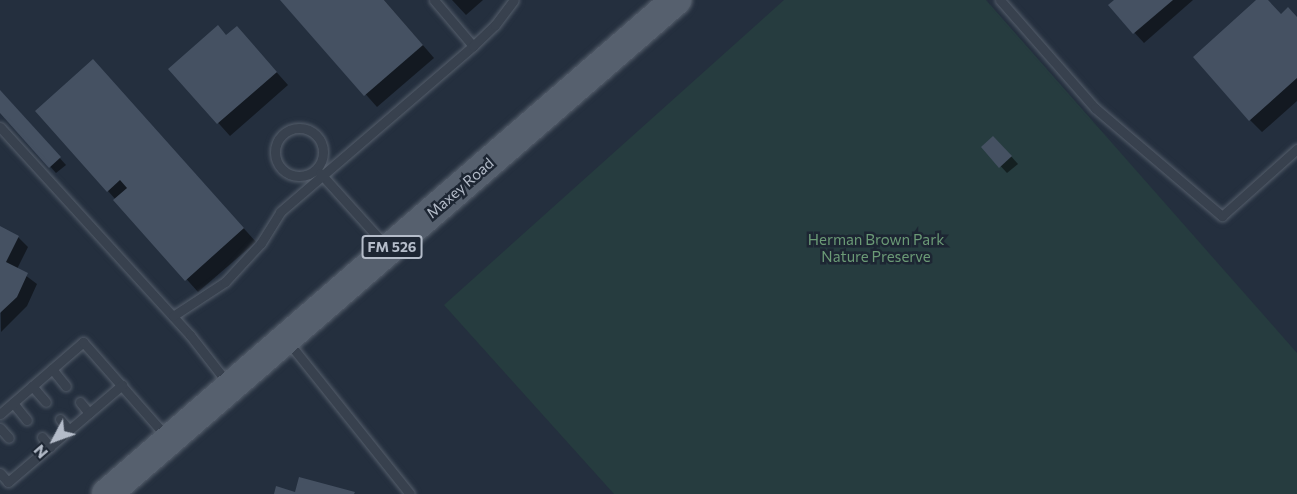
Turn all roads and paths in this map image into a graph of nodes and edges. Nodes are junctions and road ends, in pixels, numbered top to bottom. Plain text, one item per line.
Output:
1 (434, 0) edge
2 (514, 0) edge
3 (676, 0) edge
4 (1000, 0) edge
5 (473, 46) junction
6 (0, 127) edge
7 (1297, 150) edge
8 (316, 168) junction
9 (324, 177) junction
10 (389, 249) junction
11 (173, 316) junction
12 (286, 339) junction
13 (52, 369) junction
14 (32, 386) junction
15 (66, 386) dead end
16 (122, 386) junction
17 (231, 387) junction
18 (46, 402) dead end
19 (80, 402) dead end
20 (13, 403) junction
21 (89, 413) junction
22 (0, 414) edge
23 (60, 419) dead end
24 (27, 420) dead end
25 (0, 428) edge
26 (69, 430) junction
27 (42, 437) dead end
28 (9, 438) dead end
29 (169, 440) junction
30 (50, 447) junction
31 (23, 454) dead end
32 (31, 463) junction
33 (0, 472) edge
34 (107, 494) edge
35 (410, 494) edge

1 - 5 lane
2 - 5 lane
3 - 10 main road, Maxey Road / FM 526
4 - 7 lane
5 - 9 lane
6 - 11 lane
8 - 8 lane
8 - 9 lane
9 - 10 lane
9 - 11 lane
10 - 12 main road, Maxey Road / FM 526
11 - 17 lane
12 - 17 main road, Maxey Road / FM 526
12 - 35 lane
13 - 14 lane
13 - 15 lane
13 - 16 lane
14 - 18 lane
14 - 20 lane
16 - 21 lane
16 - 29 lane
17 - 29 main road, Maxey Road / FM 526
19 - 21 lane
20 - 22 lane
20 - 24 lane
21 - 26 lane
23 - 26 lane
25 - 28 lane
26 - 30 lane
27 - 30 lane
29 - 34 main road, Maxey Road / FM 526
30 - 32 lane
31 - 32 lane
32 - 33 lane

